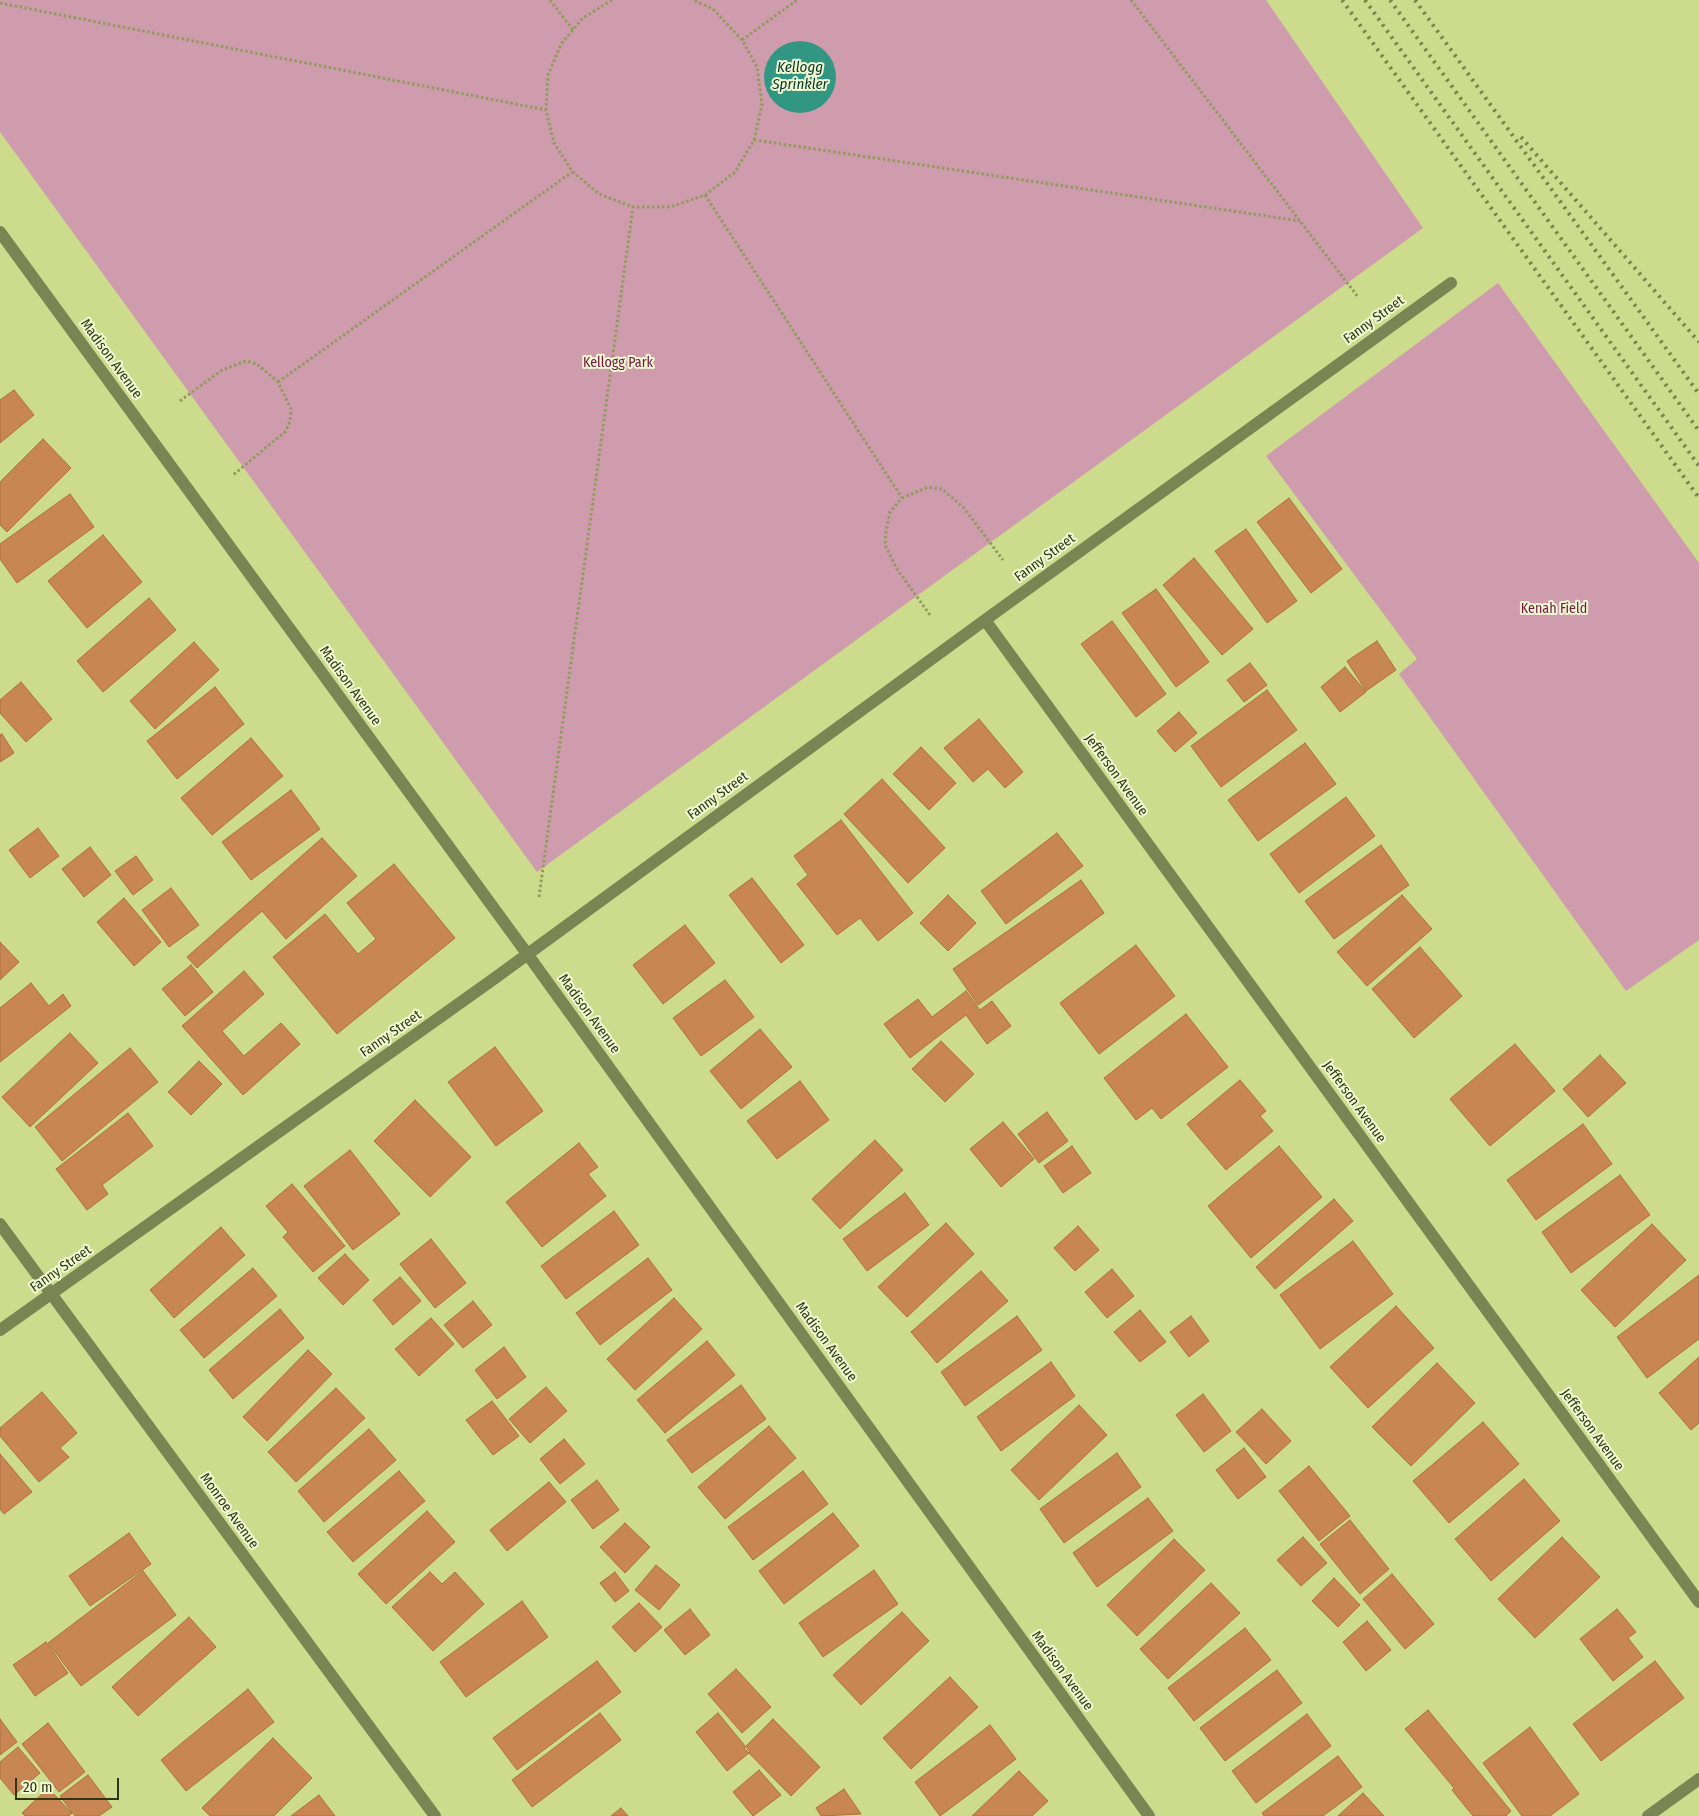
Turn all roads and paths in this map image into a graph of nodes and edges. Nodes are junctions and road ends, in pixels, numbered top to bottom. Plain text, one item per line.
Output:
1 (550, 0) edge
2 (612, 0) edge
3 (692, 0) edge
4 (796, 0) edge
5 (1131, 0) edge
6 (0, 3) edge
7 (573, 30) junction
8 (742, 40) junction
9 (546, 110) junction
10 (754, 140) junction
11 (572, 172) junction
12 (705, 195) junction
13 (633, 207) junction
14 (1300, 221) junction
15 (0, 232) edge
16 (1451, 283) dead end
17 (1358, 296) dead end
18 (278, 382) junction
19 (180, 401) dead end
20 (233, 475) dead end
21 (902, 498) junction
22 (1003, 560) dead end
23 (930, 615) dead end
24 (985, 620) junction
25 (539, 897) dead end
26 (528, 955) junction
27 (0, 1224) edge
28 (51, 1294) junction
29 (0, 1330) edge
30 (1699, 1602) edge
31 (1699, 1779) edge
32 (435, 1816) edge
33 (1149, 1816) edge
34 (1648, 1816) edge

1 - 7 path
2 - 7 path
3 - 8 path
4 - 8 path
5 - 14 path
6 - 9 path
7 - 9 path
8 - 10 path
9 - 11 path
10 - 12 path
10 - 14 path
11 - 13 path
11 - 18 path
12 - 13 path
12 - 21 path
13 - 25 path
14 - 17 path
15 - 26 street, Madison Avenue
16 - 24 street, Fanny Street
18 - 19 path
18 - 20 path
21 - 22 path
21 - 23 path
24 - 26 street, Fanny Street
24 - 30 street, Jefferson Avenue
26 - 28 street, Fanny Street
26 - 33 street, Madison Avenue
27 - 28 street, Monroe Avenue
28 - 29 street, Fanny Street
28 - 32 street, Monroe Avenue
31 - 34 street

